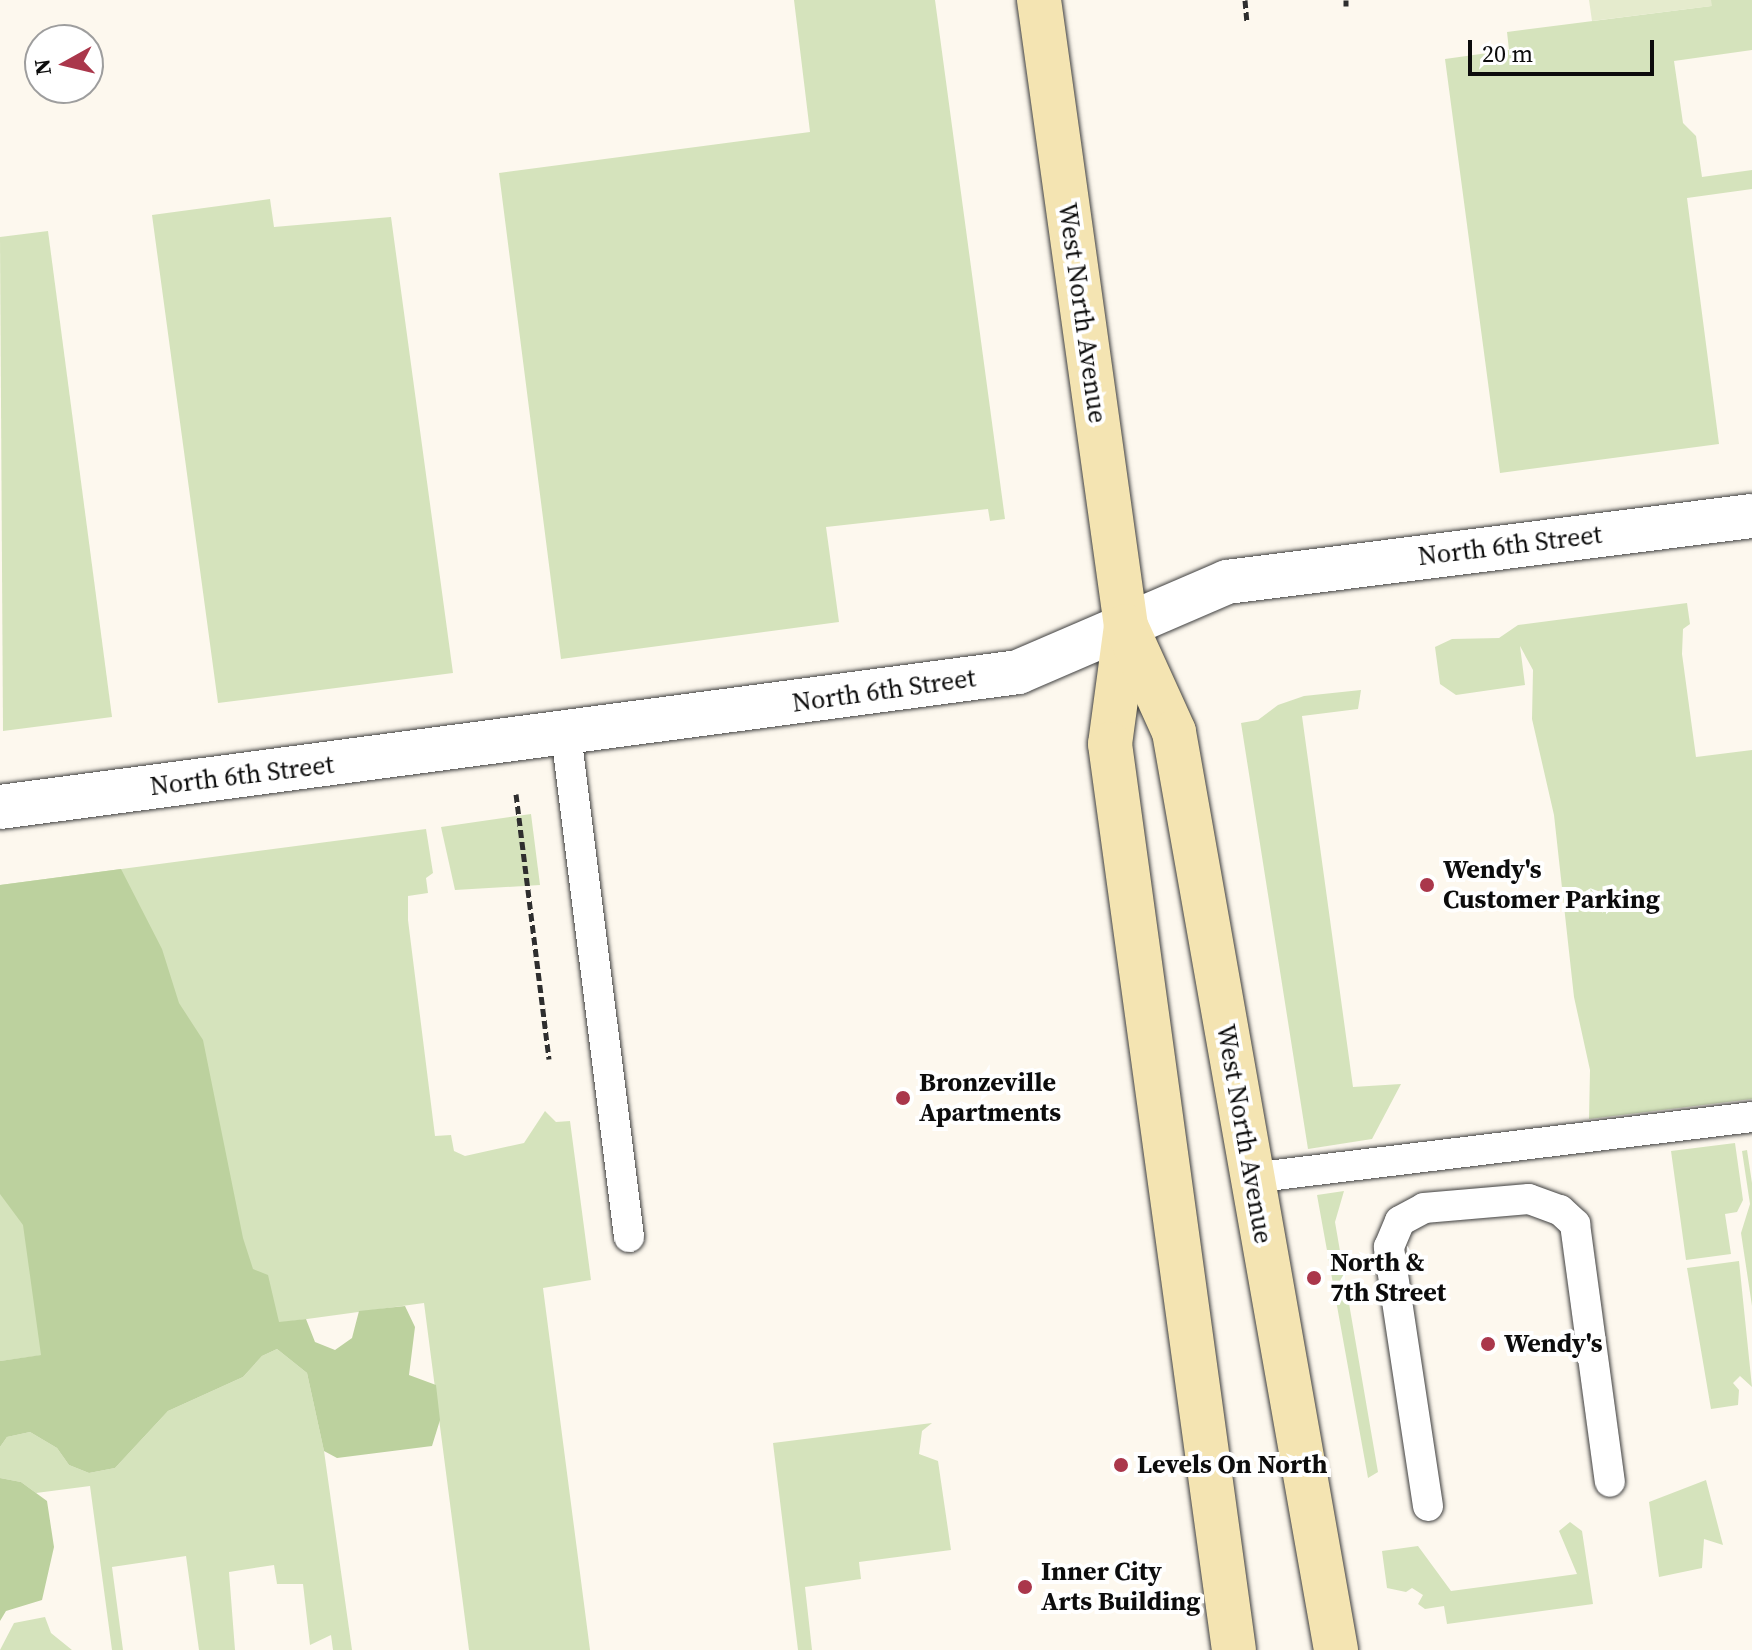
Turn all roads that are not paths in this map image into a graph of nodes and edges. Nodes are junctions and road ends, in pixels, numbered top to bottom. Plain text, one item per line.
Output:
1 (1039, 0) edge
2 (1752, 516) edge
3 (1126, 626) junction
4 (566, 734) junction
5 (0, 807) edge
6 (1752, 1117) edge
7 (1251, 1178) junction
8 (629, 1237) dead end
9 (1610, 1482) dead end
10 (1428, 1506) dead end
11 (1234, 1650) edge
12 (1336, 1650) edge

1 - 3 main road, West North Avenue
2 - 3 street, North 6th Street
3 - 4 street, North 6th Street
3 - 7 main road, West North Avenue
3 - 11 main road, West North Avenue
4 - 5 street, North 6th Street
4 - 8 lane
6 - 7 lane
7 - 12 main road, West North Avenue
9 - 10 lane

